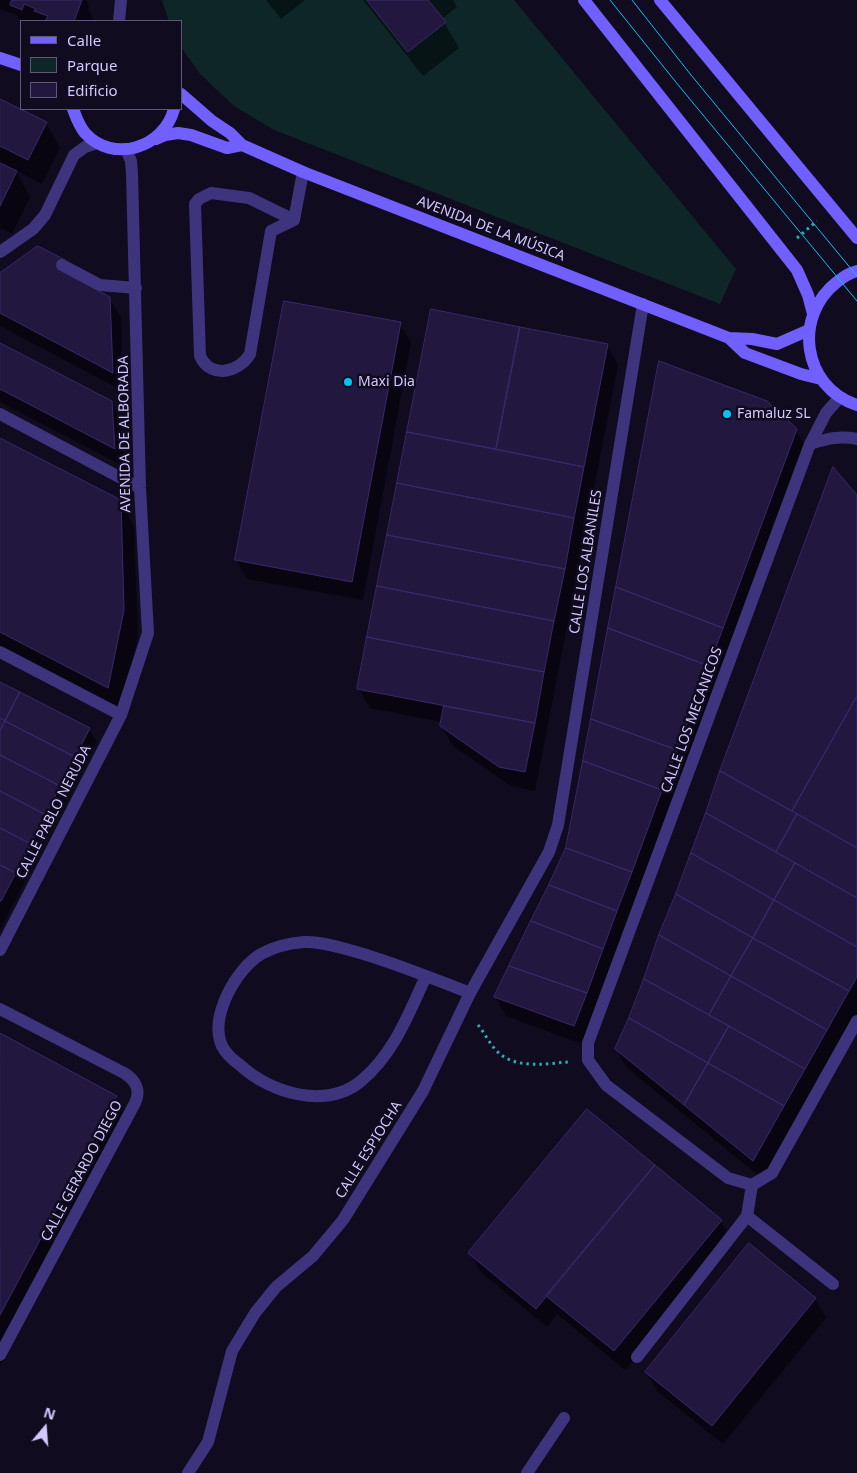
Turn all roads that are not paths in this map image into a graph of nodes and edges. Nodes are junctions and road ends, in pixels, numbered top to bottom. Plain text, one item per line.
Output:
1 (121, 0) edge
2 (584, 0) edge
3 (660, 0) edge
4 (119, 20) edge
5 (0, 58) edge
6 (20, 66) edge
7 (182, 95) edge
8 (73, 110) edge
9 (174, 110) edge
10 (154, 140) junction
11 (97, 143) junction
12 (242, 145) junction
13 (126, 150) junction
14 (303, 172) junction
15 (294, 220) junction
16 (857, 238) edge
17 (0, 252) edge
18 (62, 265) dead end
19 (857, 271) edge
20 (136, 288) junction
21 (643, 304) junction
22 (813, 314) junction
23 (809, 330) junction
24 (729, 338) junction
25 (821, 379) junction
26 (840, 397) junction
27 (857, 405) edge
28 (0, 414) edge
29 (857, 439) edge
30 (810, 444) junction
31 (140, 488) junction
32 (0, 652) edge
33 (121, 715) junction
34 (558, 826) joint
35 (0, 950) edge
36 (426, 976) junction
37 (470, 993) junction
38 (0, 1009) edge
39 (857, 1021) edge
40 (752, 1185) junction
41 (747, 1216) junction
42 (833, 1284) dead end
43 (0, 1355) edge
44 (637, 1357) dead end
45 (564, 1418) dead end
46 (188, 1473) edge
47 (527, 1473) edge

1 - 4 street
2 - 22 street
3 - 16 street
5 - 6 street
7 - 12 street, AVENIDA DE LA MÚSICA
8 - 11 street
9 - 10 street
10 - 12 street, AVENIDA DE LA MÚSICA
10 - 13 street, AVENIDA DE LA MÚSICA
11 - 13 street
11 - 17 street
12 - 14 street, AVENIDA DE LA MÚSICA
13 - 20 street, AVENIDA DE ALBORADA
14 - 15 street
14 - 21 street, AVENIDA DE LA MÚSICA
15 - 15 street
18 - 20 street
19 - 22 street
20 - 31 street, AVENIDA DE ALBORADA
21 - 24 street, AVENIDA DE LA MÚSICA
21 - 34 street, CALLE LOS ALBANILES
22 - 23 street
23 - 24 street, AVENIDA DE LA MÚSICA
23 - 25 street
24 - 25 street, AVENIDA DE LA MÚSICA
25 - 26 street
26 - 27 street
26 - 30 street, CALLE LOS MECANICOS
28 - 31 street
29 - 30 street
30 - 40 street, CALLE LOS MECANICOS
31 - 33 street, AVENIDA DE ALBORADA
32 - 33 street
33 - 35 street, CALLE PABLO NERUDA
34 - 37 street, CALLE ESPIOCHA
36 - 36 street
36 - 37 street
37 - 46 street, CALLE ESPIOCHA
38 - 43 street, CALLE GERARDO DIEGO
39 - 40 street
40 - 41 street
41 - 42 street
41 - 44 street
45 - 47 street

